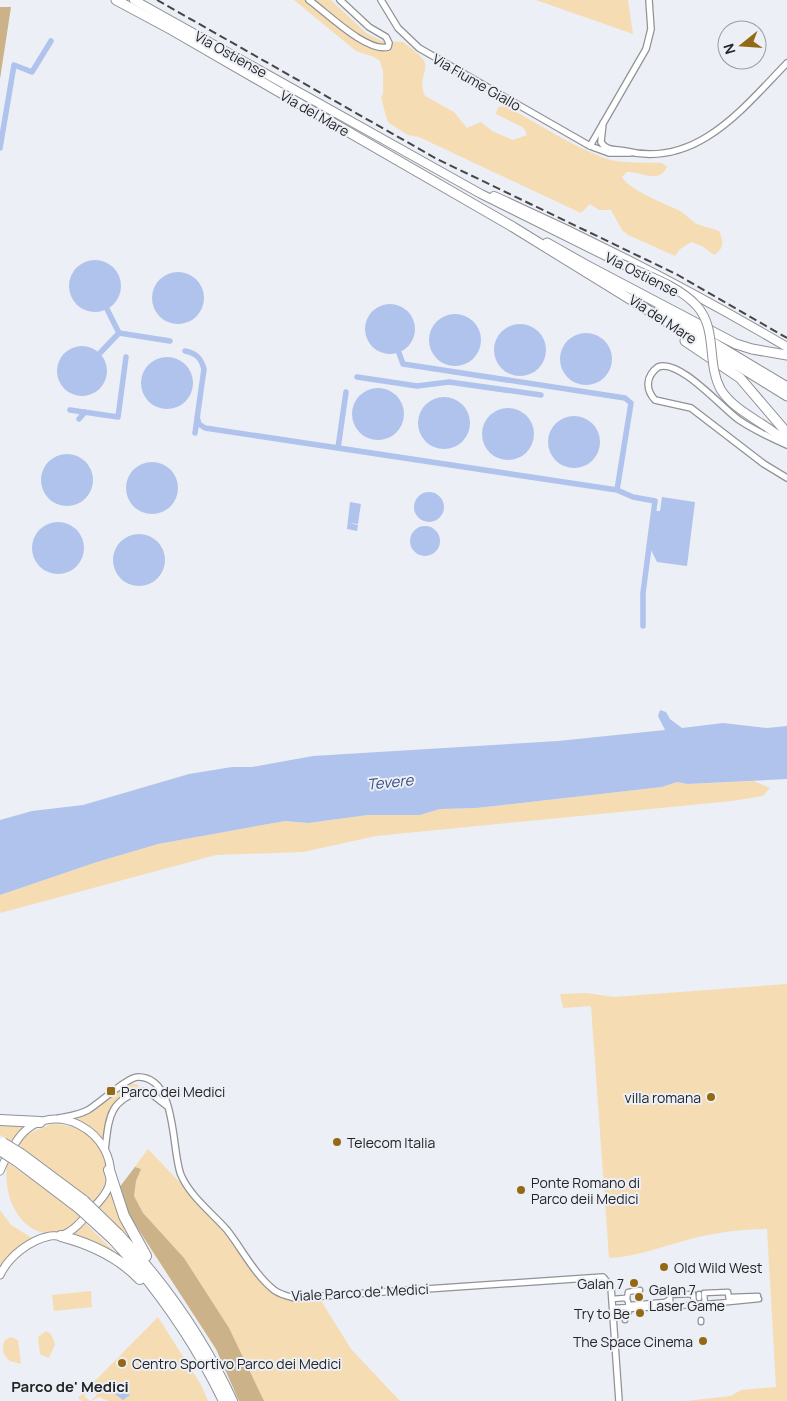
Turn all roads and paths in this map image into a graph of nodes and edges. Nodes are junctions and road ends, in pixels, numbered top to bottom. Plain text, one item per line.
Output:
1 (116, 0) edge
2 (134, 0) edge
3 (309, 0) edge
4 (340, 0) edge
5 (381, 0) edge
6 (649, 0) edge
7 (787, 62) edge
8 (603, 123) junction
9 (590, 146) junction
10 (630, 153) junction
11 (458, 180) junction
12 (514, 227) junction
13 (586, 266) junction
14 (593, 276) junction
15 (787, 347) edge
16 (787, 354) edge
17 (787, 387) edge
18 (787, 396) edge
19 (768, 433) junction
20 (787, 433) edge
21 (787, 441) edge
22 (787, 445) edge
23 (787, 478) edge
24 (150, 1082) junction
25 (141, 1091) junction
26 (167, 1106) junction
27 (0, 1120) edge
28 (52, 1120) junction
29 (40, 1122) junction
30 (16, 1142) dead end
31 (2, 1148) edge
32 (105, 1150) junction
33 (109, 1170) junction
34 (0, 1171) edge
35 (55, 1236) junction
36 (115, 1237) junction
37 (0, 1274) edge
38 (162, 1284) junction
39 (640, 1290) dead end
40 (758, 1297) dead end
41 (612, 1299) junction
42 (627, 1299) junction
43 (670, 1299) junction
44 (729, 1300) junction
45 (670, 1306) junction
46 (629, 1307) junction
47 (170, 1308) junction
48 (613, 1308) junction
49 (613, 1316) junction
50 (224, 1401) edge
51 (232, 1401) edge
52 (619, 1401) edge

1 - 12 main road, Via del Mare
2 - 11 main road, Via Ostiense
3 - 4 street
5 - 9 street, Via Fiume Giallo
6 - 8 street
7 - 10 street, Via Fiume Giallo
8 - 9 street
8 - 10 street, Via Fiume Giallo
9 - 10 street, Via Fiume Giallo
11 - 15 main road, Via Ostiense
11 - 19 main road, Via Ostiense, bridge
12 - 13 main road, Via del Mare
12 - 14 main road, Via del Mare
13 - 16 main road
13 - 17 main road, Via del Mare
14 - 18 main road, Via del Mare
14 - 20 main road
19 - 21 main road, Via Ostiense
19 - 22 street
19 - 23 street
24 - 25 street
24 - 26 street, Viale Parco de' Medici
24 - 28 street
25 - 26 street
25 - 32 street
26 - 41 street, Viale Parco de' Medici
27 - 29 highway
28 - 29 street
28 - 32 street
29 - 30 street
31 - 34 street
31 - 36 highway, bridge
32 - 33 street
33 - 35 street
33 - 38 highway
35 - 37 street
35 - 47 highway
36 - 38 highway
36 - 47 highway
38 - 51 highway
39 - 42 street
40 - 44 street
41 - 42 street
41 - 48 street
42 - 46 street
43 - 45 street
43 - 45 street
43 - 46 street
44 - 44 street
45 - 46 street
46 - 48 street
46 - 49 street
47 - 50 highway
48 - 49 street
49 - 52 street

